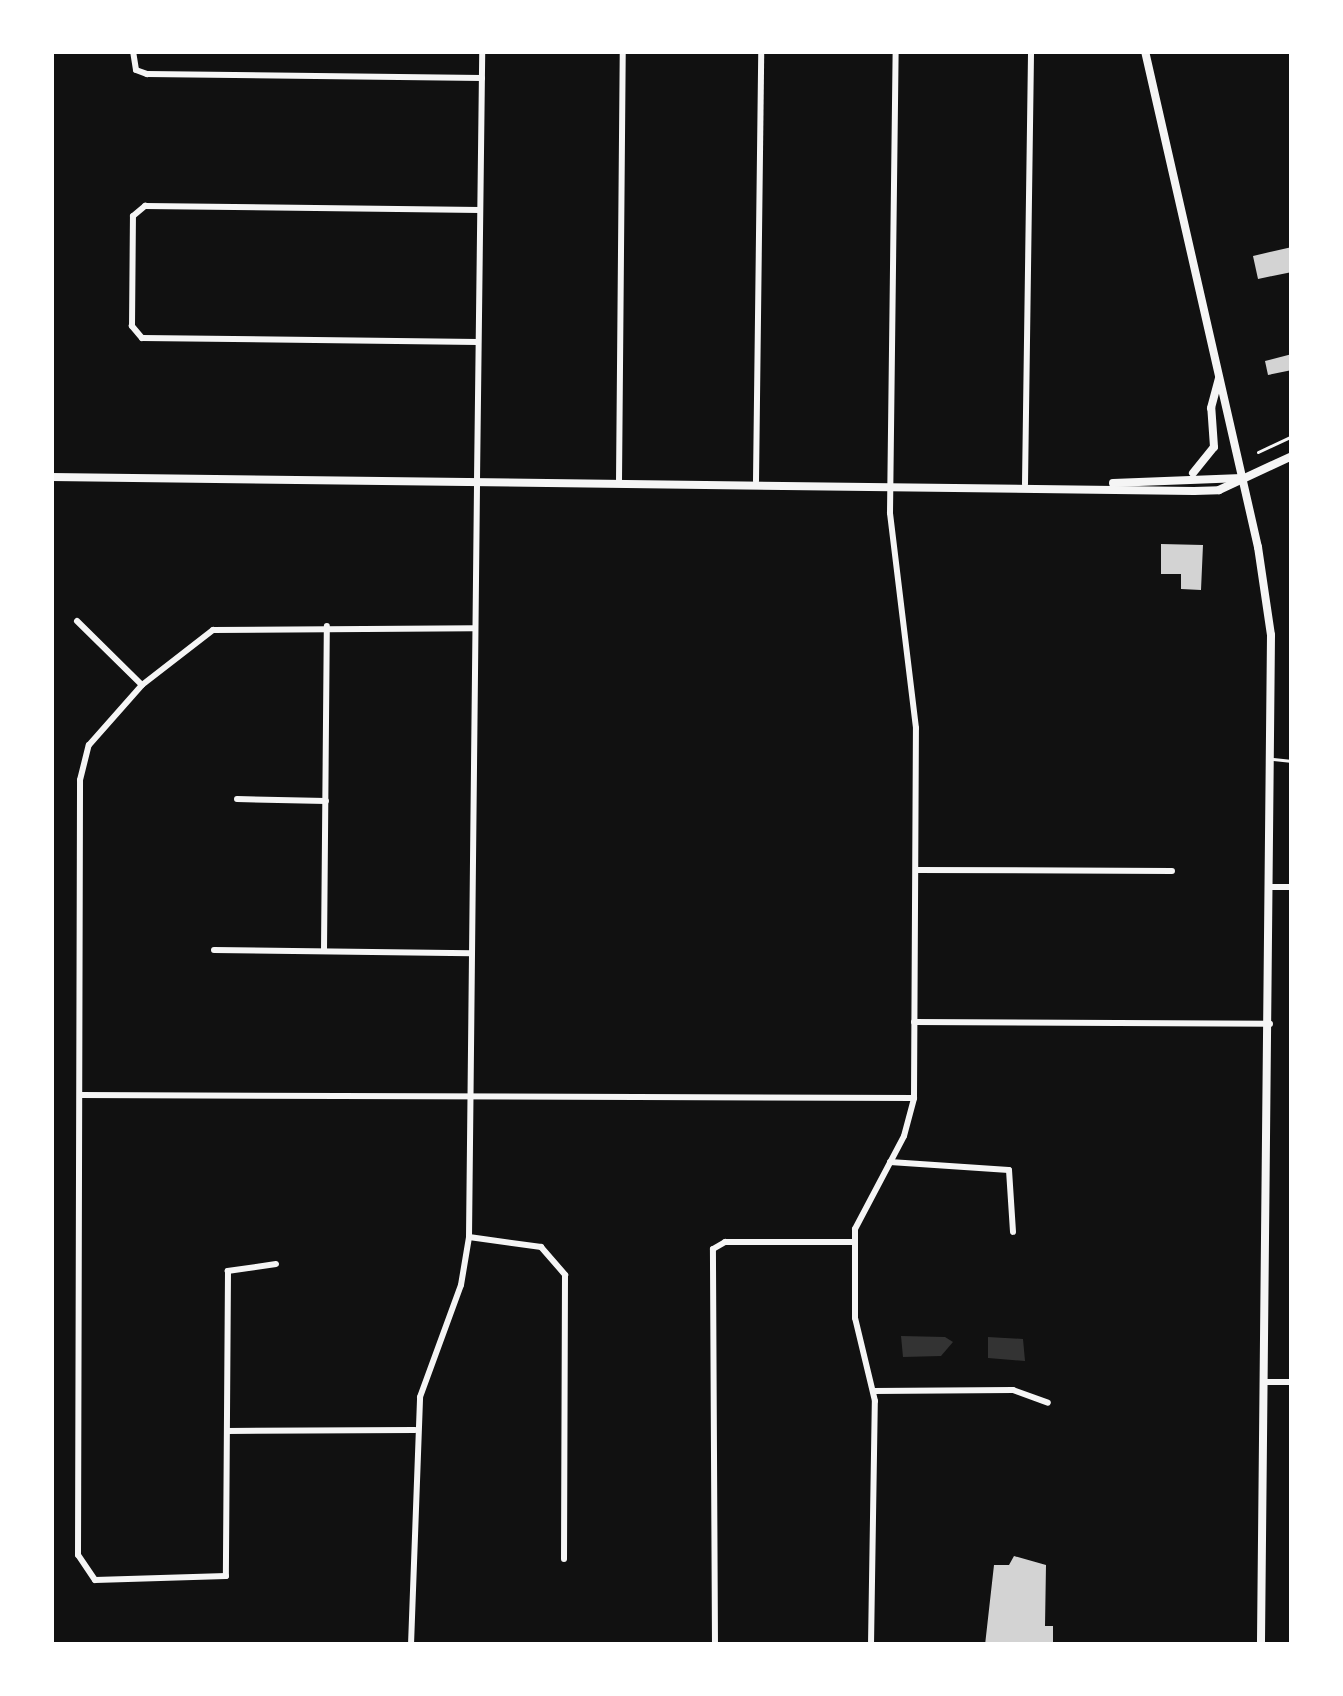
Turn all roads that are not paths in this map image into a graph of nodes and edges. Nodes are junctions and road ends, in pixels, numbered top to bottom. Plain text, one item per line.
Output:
1 (133, 51) edge
2 (482, 51) edge
3 (623, 51) edge
4 (761, 51) edge
5 (896, 51) edge
6 (1030, 51) edge
7 (1145, 51) edge
8 (482, 78) junction
9 (480, 210) junction
10 (478, 343) junction
11 (1220, 376) junction
12 (1292, 456) edge
13 (1187, 476) junction
14 (51, 477) edge
15 (1243, 478) junction
16 (477, 480) junction
17 (619, 481) junction
18 (756, 481) junction
19 (891, 483) junction
20 (1025, 484) junction
21 (1103, 485) junction
22 (77, 621) dead end
23 (328, 626) junction
24 (475, 628) junction
25 (142, 685) junction
26 (1271, 759) junction
27 (1292, 761) edge
28 (237, 799) dead end
29 (326, 801) junction
30 (916, 870) junction
31 (1172, 871) dead end
32 (1272, 887) junction
33 (1292, 887) edge
34 (214, 950) dead end
35 (324, 951) junction
36 (471, 953) junction
37 (914, 1022) junction
38 (1270, 1024) junction
39 (80, 1095) junction
40 (470, 1095) junction
41 (914, 1098) junction
42 (890, 1162) junction
43 (1013, 1232) dead end
44 (469, 1237) junction
45 (854, 1242) junction
46 (276, 1264) dead end
47 (1264, 1382) junction
48 (1292, 1382) edge
49 (873, 1391) junction
50 (1048, 1403) dead end
51 (415, 1430) junction
52 (227, 1431) junction
53 (564, 1558) dead end
54 (411, 1645) edge
55 (715, 1645) edge
56 (871, 1645) edge
57 (1261, 1645) edge

1 - 8 street
2 - 8 street
3 - 17 street
4 - 18 street
5 - 19 street
6 - 20 street
7 - 11 main road
8 - 9 street
9 - 10 street
9 - 10 street
10 - 16 street
11 - 13 main road
11 - 15 main road
12 - 15 main road
13 - 15 main road
13 - 21 main road
14 - 16 main road
15 - 21 main road
15 - 26 main road
16 - 17 main road
16 - 24 street
17 - 18 main road
18 - 19 main road
19 - 20 main road
19 - 30 street
20 - 21 main road
22 - 25 street
23 - 24 street
23 - 25 street
23 - 29 street
24 - 36 street
25 - 39 street
26 - 27 lane
26 - 32 main road
28 - 29 street
29 - 35 street
30 - 31 street
30 - 37 street
32 - 33 street
32 - 38 main road
34 - 35 street
35 - 36 street
36 - 40 street
37 - 38 street
37 - 41 street
38 - 47 main road
39 - 40 street
39 - 52 street
40 - 41 street
40 - 44 street
41 - 42 street
42 - 43 street
42 - 45 street
44 - 51 street
44 - 53 street
45 - 49 street
45 - 55 street
46 - 52 street
47 - 48 street
47 - 57 main road
49 - 50 street
49 - 56 street
51 - 52 street
51 - 54 street

